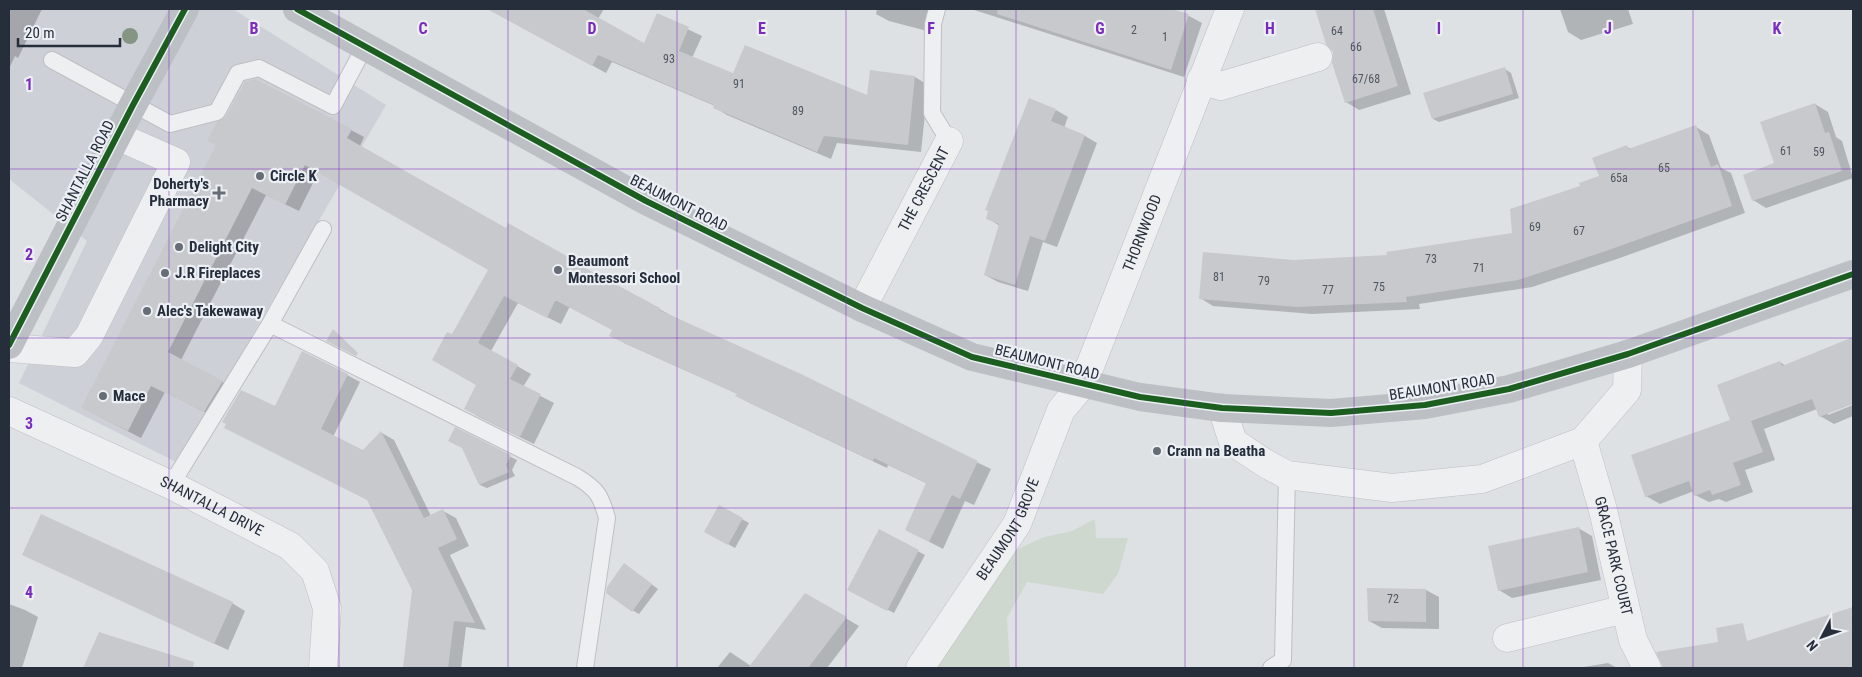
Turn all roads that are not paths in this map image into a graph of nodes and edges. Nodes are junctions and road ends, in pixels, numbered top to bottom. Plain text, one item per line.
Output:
1 (185, 9) edge
2 (297, 9) edge
3 (937, 9) edge
4 (1230, 9) edge
5 (365, 46) junction
6 (1318, 57) dead end
7 (52, 60) dead end
8 (1201, 80) junction
9 (132, 105) junction
10 (117, 136) junction
11 (949, 141) joint
12 (323, 229) dead end
13 (1853, 274) edge
14 (862, 308) junction
15 (270, 324) junction
16 (9, 346) edge
17 (1628, 354) junction
18 (1083, 384) junction
19 (1222, 408) junction
20 (9, 411) edge
21 (1583, 441) junction
22 (1287, 476) junction
23 (171, 485) junction
24 (1625, 609) junction
25 (1507, 638) dead end
26 (322, 668) edge
27 (585, 668) edge
28 (920, 668) edge
29 (1271, 668) edge
30 (1647, 668) edge

1 - 9 street, SHANTALLA ROAD
2 - 5 street, BEAUMONT ROAD
3 - 11 lane, THE CRESCENT
4 - 8 street, THORNWOOD
5 - 9 lane
5 - 14 street, BEAUMONT ROAD
6 - 8 street
7 - 9 lane
8 - 18 street, THORNWOOD
9 - 10 street, SHANTALLA ROAD
10 - 16 street, SHANTALLA ROAD
10 - 16 street, SHANTALLA ROAD
11 - 14 street, THE CRESCENT
12 - 15 lane
13 - 17 street, BEAUMONT ROAD
14 - 18 street, BEAUMONT ROAD
15 - 23 lane
15 - 27 lane
17 - 19 street, BEAUMONT ROAD
17 - 21 street
18 - 19 street, BEAUMONT ROAD
18 - 28 street, BEAUMONT GROVE
19 - 22 street
20 - 23 street, SHANTALLA DRIVE
21 - 22 street
21 - 24 street, GRACE PARK COURT
22 - 29 lane
23 - 26 street, SHANTALLA DRIVE
24 - 25 street
24 - 30 street, GRACE PARK COURT

